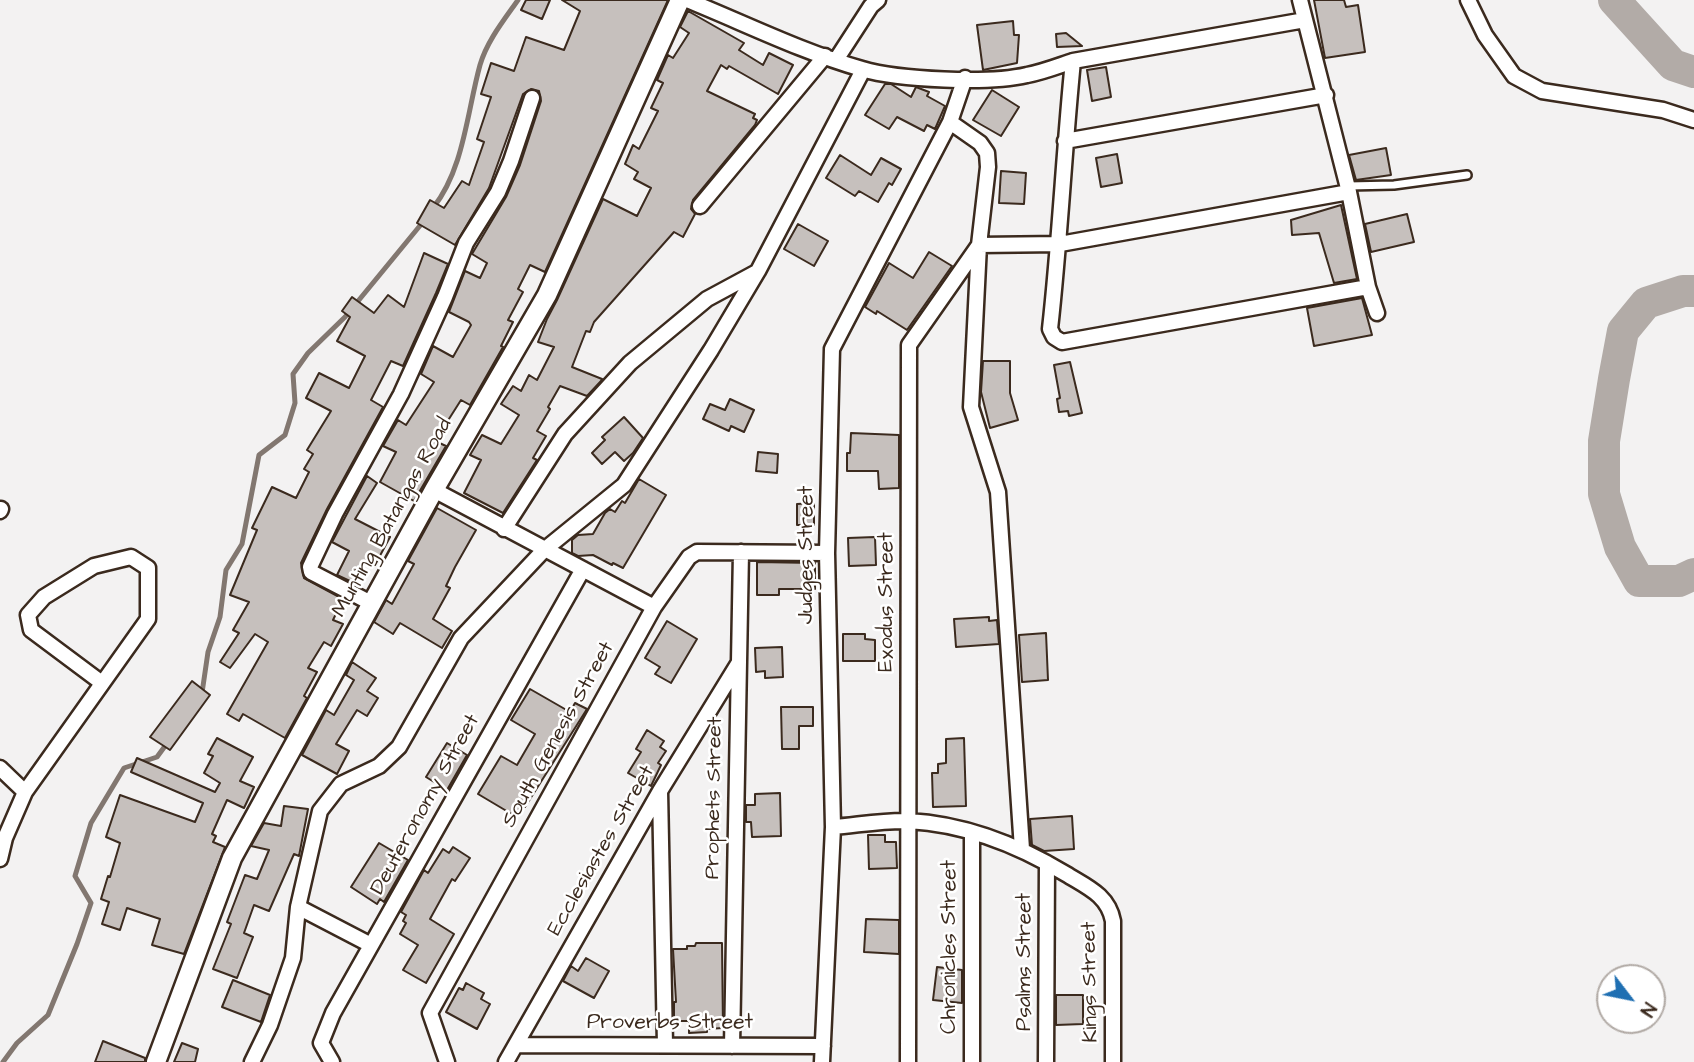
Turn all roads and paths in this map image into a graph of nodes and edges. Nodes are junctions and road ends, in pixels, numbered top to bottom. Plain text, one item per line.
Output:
1 (680, 0) edge
2 (687, 0) edge
3 (878, 0) edge
4 (1300, 0) edge
5 (1468, 0) edge
6 (1305, 20) junction
7 (831, 58) junction
8 (1073, 61) junction
9 (863, 69) junction
10 (965, 78) junction
11 (1326, 95) junction
12 (532, 98) dead end
13 (1694, 120) edge
14 (950, 122) junction
15 (1065, 141) junction
16 (1467, 175) dead end
17 (1349, 189) junction
18 (700, 206) dead end
19 (1060, 244) junction
20 (979, 245) junction
21 (758, 271) junction
22 (1368, 287) junction
23 (1377, 313) dead end
24 (434, 491) junction
25 (504, 528) junction
26 (544, 550) junction
27 (741, 552) junction
28 (827, 553) junction
29 (583, 569) junction
30 (371, 603) junction
31 (654, 607) junction
32 (738, 663) junction
33 (102, 683) junction
34 (0, 768) edge
35 (660, 791) junction
36 (25, 792) junction
37 (908, 821) junction
38 (833, 827) junction
39 (972, 832) junction
40 (1022, 849) junction
41 (0, 859) edge
42 (1048, 863) junction
43 (298, 906) junction
44 (371, 945) junction
45 (516, 1045) junction
46 (665, 1045) junction
47 (732, 1046) junction
48 (823, 1046) junction
49 (156, 1062) edge
50 (252, 1062) edge
51 (332, 1062) edge
52 (447, 1062) edge
53 (506, 1062) edge
54 (822, 1062) edge
55 (908, 1062) edge
56 (972, 1062) edge
57 (1046, 1062) edge
58 (1113, 1062) edge

1 - 24 street, Munting Batangas Road
2 - 7 street
3 - 7 street
4 - 6 street
5 - 13 street
6 - 8 street
6 - 11 street
7 - 9 street
7 - 18 street
8 - 10 street
8 - 15 street
9 - 10 street
9 - 21 street
10 - 14 street, Judges Street
11 - 15 street
11 - 17 street
12 - 30 street
14 - 20 street
14 - 28 street, Judges Street
15 - 19 street
16 - 17 lane
17 - 19 street
17 - 22 street
19 - 20 street
19 - 22 street
20 - 37 street, Exodus Street
20 - 40 street
21 - 25 street
21 - 26 street
22 - 23 street
24 - 25 street
24 - 30 street, Munting Batangas Road
25 - 26 street
26 - 29 street
26 - 43 street
27 - 28 street, South Genesis Street
27 - 31 street, South Genesis Street
27 - 32 street, Prophets Street
28 - 38 street, Judges Street
29 - 31 street
29 - 44 street, Deuteronomy Street
30 - 49 street, Munting Batangas Road
31 - 52 street, South Genesis Street
32 - 35 street, Ecclesiastes Street
32 - 47 street, Prophets Street
33 - 33 street
33 - 36 street
34 - 36 street
35 - 45 street, Ecclesiastes Street
35 - 46 street
36 - 41 street
37 - 38 street, Kings Street
37 - 39 street, Kings Street
37 - 55 street, Exodus Street
38 - 48 street, Judges Street
39 - 40 street, Kings Street
39 - 56 street, Chronicles Street
40 - 42 street, Kings Street
42 - 57 street, Psalms Street
42 - 58 street, Kings Street
43 - 44 street
43 - 50 street
44 - 51 street, Deuteronomy Street
45 - 46 street, Proverbs Street
45 - 53 street, Ecclesiastes Street
46 - 47 street, Proverbs Street
47 - 48 street, Proverbs Street
48 - 54 street, Judges Street

